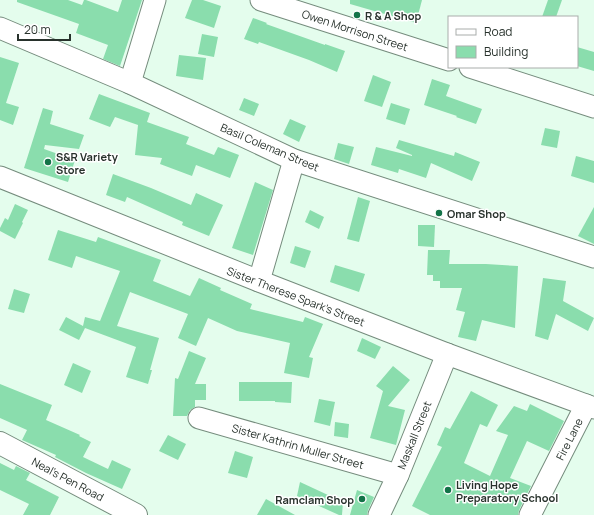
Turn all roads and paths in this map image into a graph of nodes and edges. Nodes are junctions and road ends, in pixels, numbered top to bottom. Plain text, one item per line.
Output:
1 (155, 0) edge
2 (261, 0) edge
3 (0, 28) edge
4 (448, 60) edge
5 (473, 68) edge
6 (130, 83) junction
7 (594, 107) edge
8 (294, 160) junction
9 (0, 177) edge
10 (594, 257) edge
11 (259, 281) junction
12 (446, 354) junction
13 (590, 407) edge
14 (199, 418) dead end
15 (0, 443) edge
16 (398, 475) junction
17 (136, 515) edge
18 (379, 515) edge
19 (530, 515) edge

1 - 6 street
2 - 4 street, Owen Morrison Street
3 - 6 street, Basil Coleman Street
5 - 7 street
6 - 8 street, Basil Coleman Street
8 - 10 street, Basil Coleman Street
8 - 11 street
9 - 11 street, Sister Therese Spark's Street
11 - 12 street, Sister Therese Spark's Street
12 - 13 street, Sister Therese Spark's Street
12 - 16 street, Maskall Street
13 - 19 street, Fire Lane
14 - 16 street, Sister Kathrin Muller Street
15 - 17 street, Neal's Pen Road
16 - 18 street, Maskall Street

